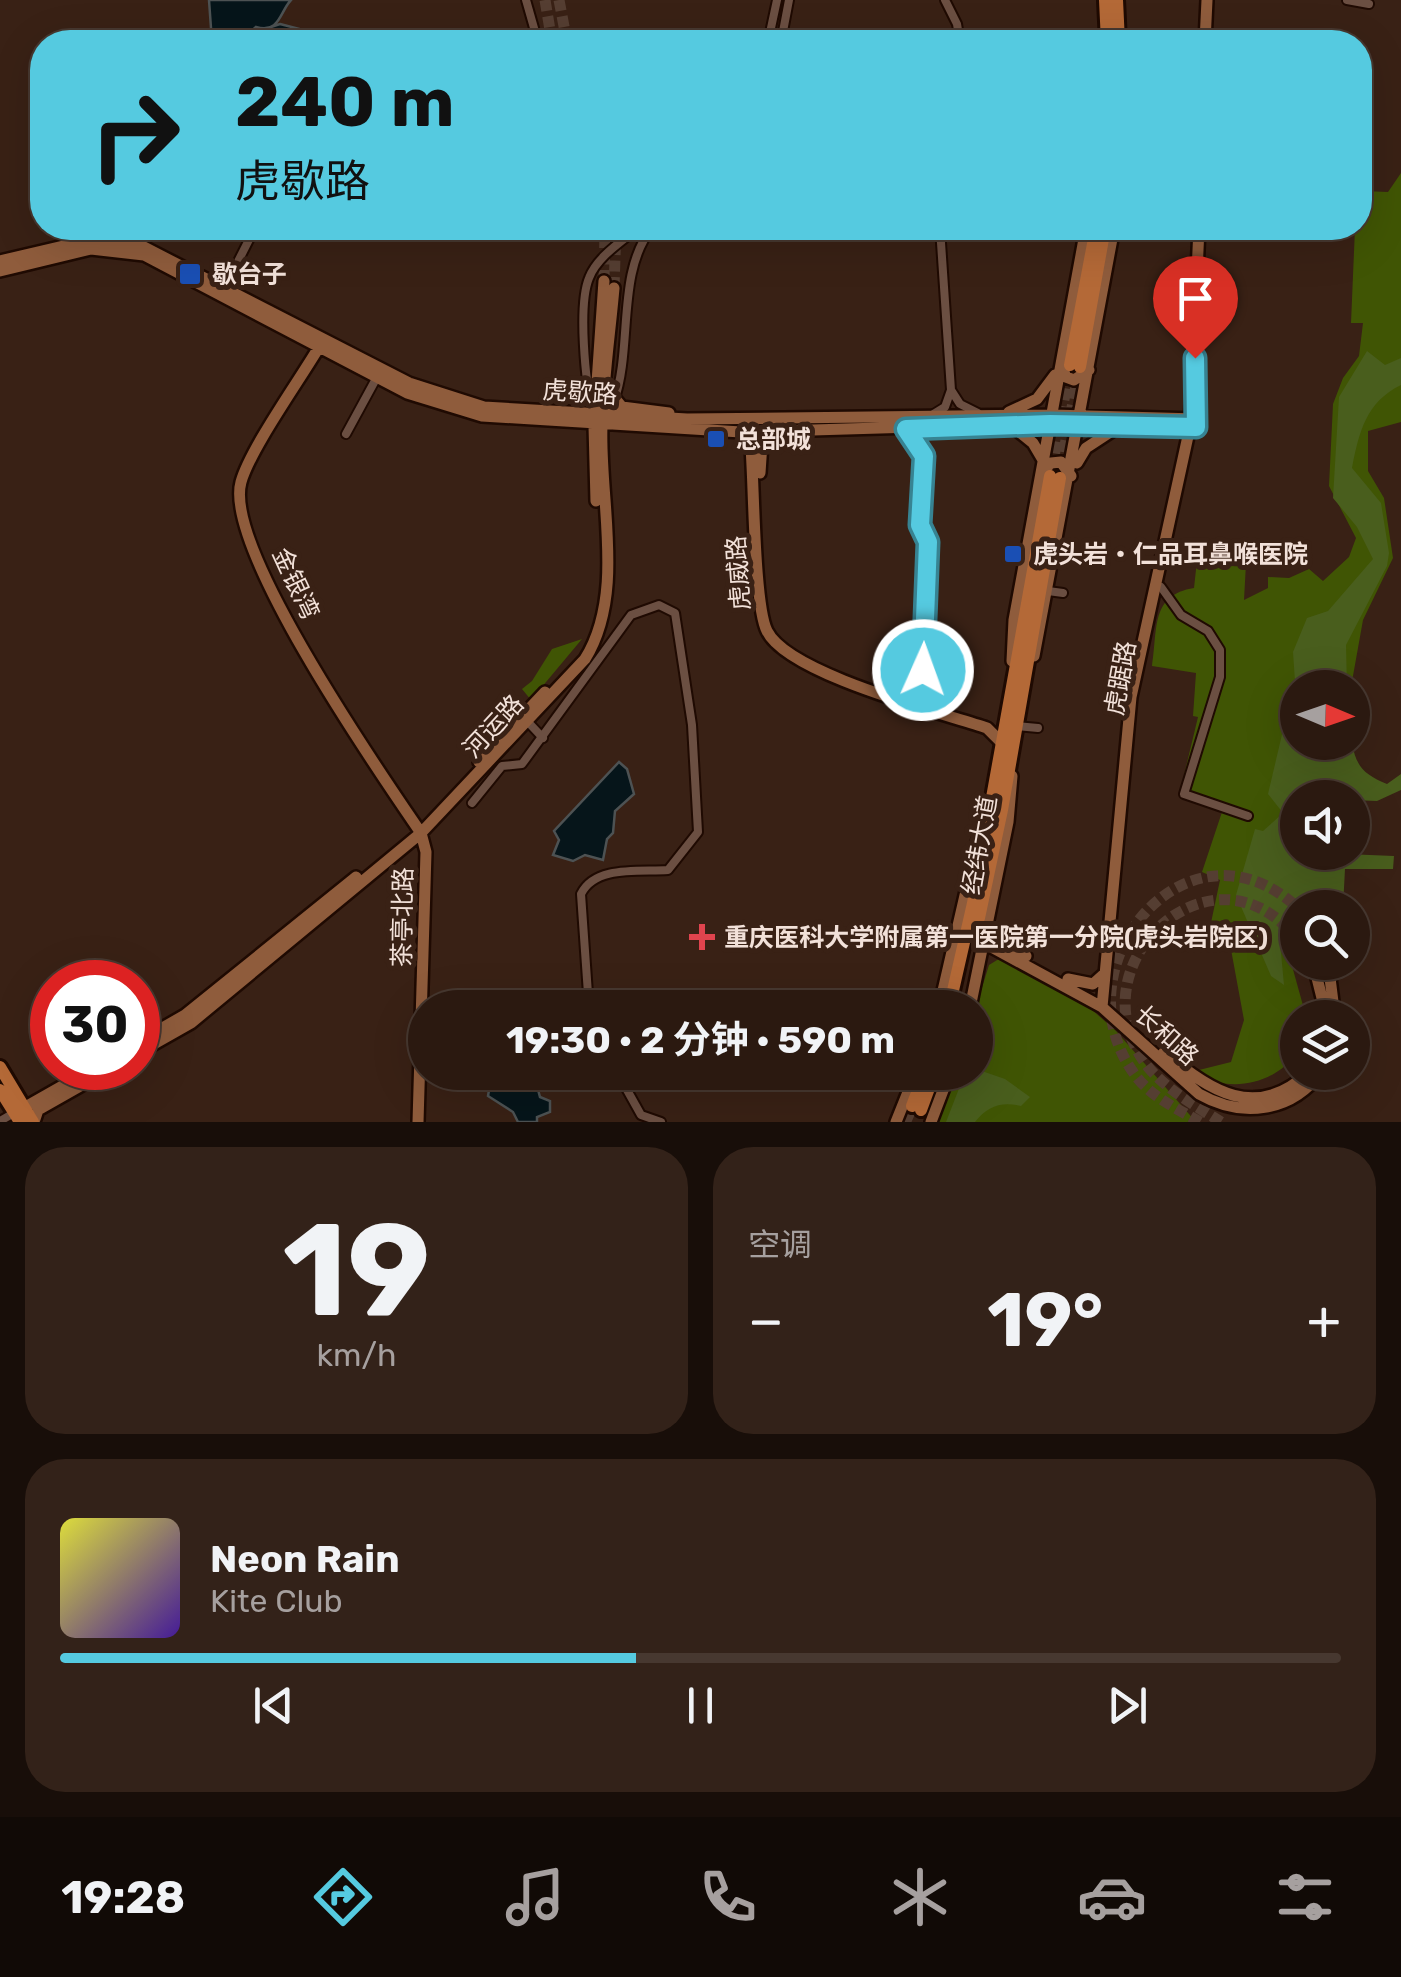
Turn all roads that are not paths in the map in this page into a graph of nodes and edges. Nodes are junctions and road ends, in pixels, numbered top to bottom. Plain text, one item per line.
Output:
1 (526, 0) edge
2 (777, 0) edge
3 (790, 0) edge
4 (945, 0) edge
5 (1105, 0) edge
6 (1118, 0) edge
7 (1207, 0) edge
8 (1347, 0) edge
9 (1369, 4) dead end
10 (535, 30) edge
11 (771, 30) edge
12 (784, 30) edge
13 (958, 30) edge
14 (1106, 30) edge
15 (1119, 30) edge
16 (1206, 30) edge
17 (249, 240) edge
18 (623, 240) joint
19 (646, 240) edge
20 (941, 240) edge
21 (1085, 240) edge
22 (1094, 240) edge
23 (1103, 240) edge
24 (1111, 240) edge
25 (1199, 240) edge
26 (0, 262) edge
27 (634, 263) junction
28 (0, 271) edge
29 (224, 290) junction
30 (322, 343) junction
31 (1075, 366) junction
32 (377, 377) junction
33 (606, 383) junction
34 (1086, 387) junction
35 (951, 390) junction
36 (614, 401) junction
37 (987, 416) junction
38 (925, 418) junction
39 (687, 419) junction
40 (1050, 419) junction
41 (1006, 420) junction
42 (1081, 421) junction
43 (598, 422) junction
44 (1122, 423) junction
45 (1193, 423) junction
46 (906, 429) junction
47 (741, 432) junction
48 (776, 432) junction
49 (346, 434) dead end
50 (1053, 473) junction
51 (1161, 587) junction
52 (1048, 591) junction
53 (1063, 593) dead end
54 (948, 687) dead end
55 (1023, 688) junction
56 (1004, 717) junction
57 (528, 722) junction
58 (1016, 726) junction
59 (1038, 728) dead end
60 (543, 738) junction
61 (1006, 744) junction
62 (994, 772) junction
63 (472, 803) dead end
64 (1248, 816) dead end
65 (419, 830) junction
66 (985, 938) junction
67 (1106, 966) junction
68 (1068, 979) junction
69 (588, 990) edge
70 (943, 990) edge
71 (953, 990) edge
72 (960, 990) edge
73 (974, 990) edge
74 (1104, 1004) junction
75 (160, 1029) edge
76 (160, 1040) edge
77 (0, 1067) edge
78 (7, 1090) edge
79 (54, 1090) edge
80 (73, 1090) edge
81 (627, 1090) edge
82 (909, 1090) edge
83 (920, 1090) edge
84 (926, 1090) edge
85 (943, 1090) edge
86 (1286, 1090) edge
87 (1304, 1090) edge
88 (49, 1093) junction
89 (22, 1118) edge
90 (0, 1121) edge
91 (418, 1122) edge
92 (660, 1122) edge
93 (896, 1122) edge
94 (931, 1122) edge

1 - 10 street
2 - 11 street
3 - 12 street
4 - 13 street
5 - 14 main road
6 - 15 main road
7 - 16 main road
8 - 9 street
17 - 29 street
18 - 27 street
18 - 43 street
19 - 27 street
20 - 35 street
21 - 31 main road
22 - 31 main road
23 - 31 main road
24 - 31 main road
25 - 45 main road, 虎踞路
26 - 29 main road, 虎歇路
27 - 36 street
28 - 29 main road, 虎歇路
29 - 30 main road, 虎歇路
30 - 32 main road, 虎歇路
30 - 43 main road, 虎歇路
30 - 65 main road, 金银湾
31 - 34 main road
31 - 40 main road
31 - 41 main road
32 - 43 main road, 虎歇路
32 - 49 street
33 - 36 main road
33 - 43 main road, 河运路
33 - 43 main road, 河运路
34 - 42 main road
34 - 44 main road
35 - 37 street
35 - 38 street
36 - 39 main road
37 - 38 main road, 虎歇路
37 - 41 main road, 虎歇路
38 - 39 main road, 虎歇路
39 - 43 main road, 虎歇路
40 - 41 main road, 虎歇路
40 - 42 main road, 虎歇路
40 - 50 main road
41 - 46 main road, 虎歇路
41 - 50 main road
42 - 44 main road, 虎歇路
42 - 50 main road
43 - 47 main road, 虎歇路
43 - 57 main road, 河运路
43 - 65 main road, 河运路
44 - 45 main road, 虎歇路
44 - 50 main road
45 - 51 main road, 虎踞路
45 - 67 main road, 虎踞路
46 - 48 main road, 虎歇路
46 - 54 street
47 - 48 main road, 虎歇路
47 - 61 main road, 虎威路
48 - 56 main road, 虎威路
50 - 52 main road
50 - 55 main road, 经纬大道
50 - 56 main road
51 - 64 street
51 - 74 main road, 虎踞路
52 - 53 street
52 - 55 main road
55 - 58 main road, 经纬大道
56 - 61 main road
57 - 60 street
57 - 65 main road, 河运路
58 - 59 street
58 - 61 main road, 经纬大道
60 - 63 street
60 - 69 street
61 - 62 main road
61 - 66 main road, 经纬大道
61 - 72 main road
62 - 70 main road, 经纬大道
62 - 71 main road
65 - 75 main road, 河运路
65 - 76 main road, 河运路
65 - 91 main road, 茶亭北路
66 - 68 main road, 长和路
66 - 73 main road, 经纬大道
66 - 74 main road, 长和路
67 - 68 main road
67 - 74 main road, 虎踞路
68 - 74 main road, 长和路
74 - 86 main road, 长和路
74 - 87 main road, 长和路
77 - 78 main road
78 - 88 main road
78 - 89 main road
79 - 88 main road
80 - 89 main road
81 - 92 street
82 - 93 main road
83 - 84 main road
85 - 94 main road
88 - 89 main road
89 - 90 street

